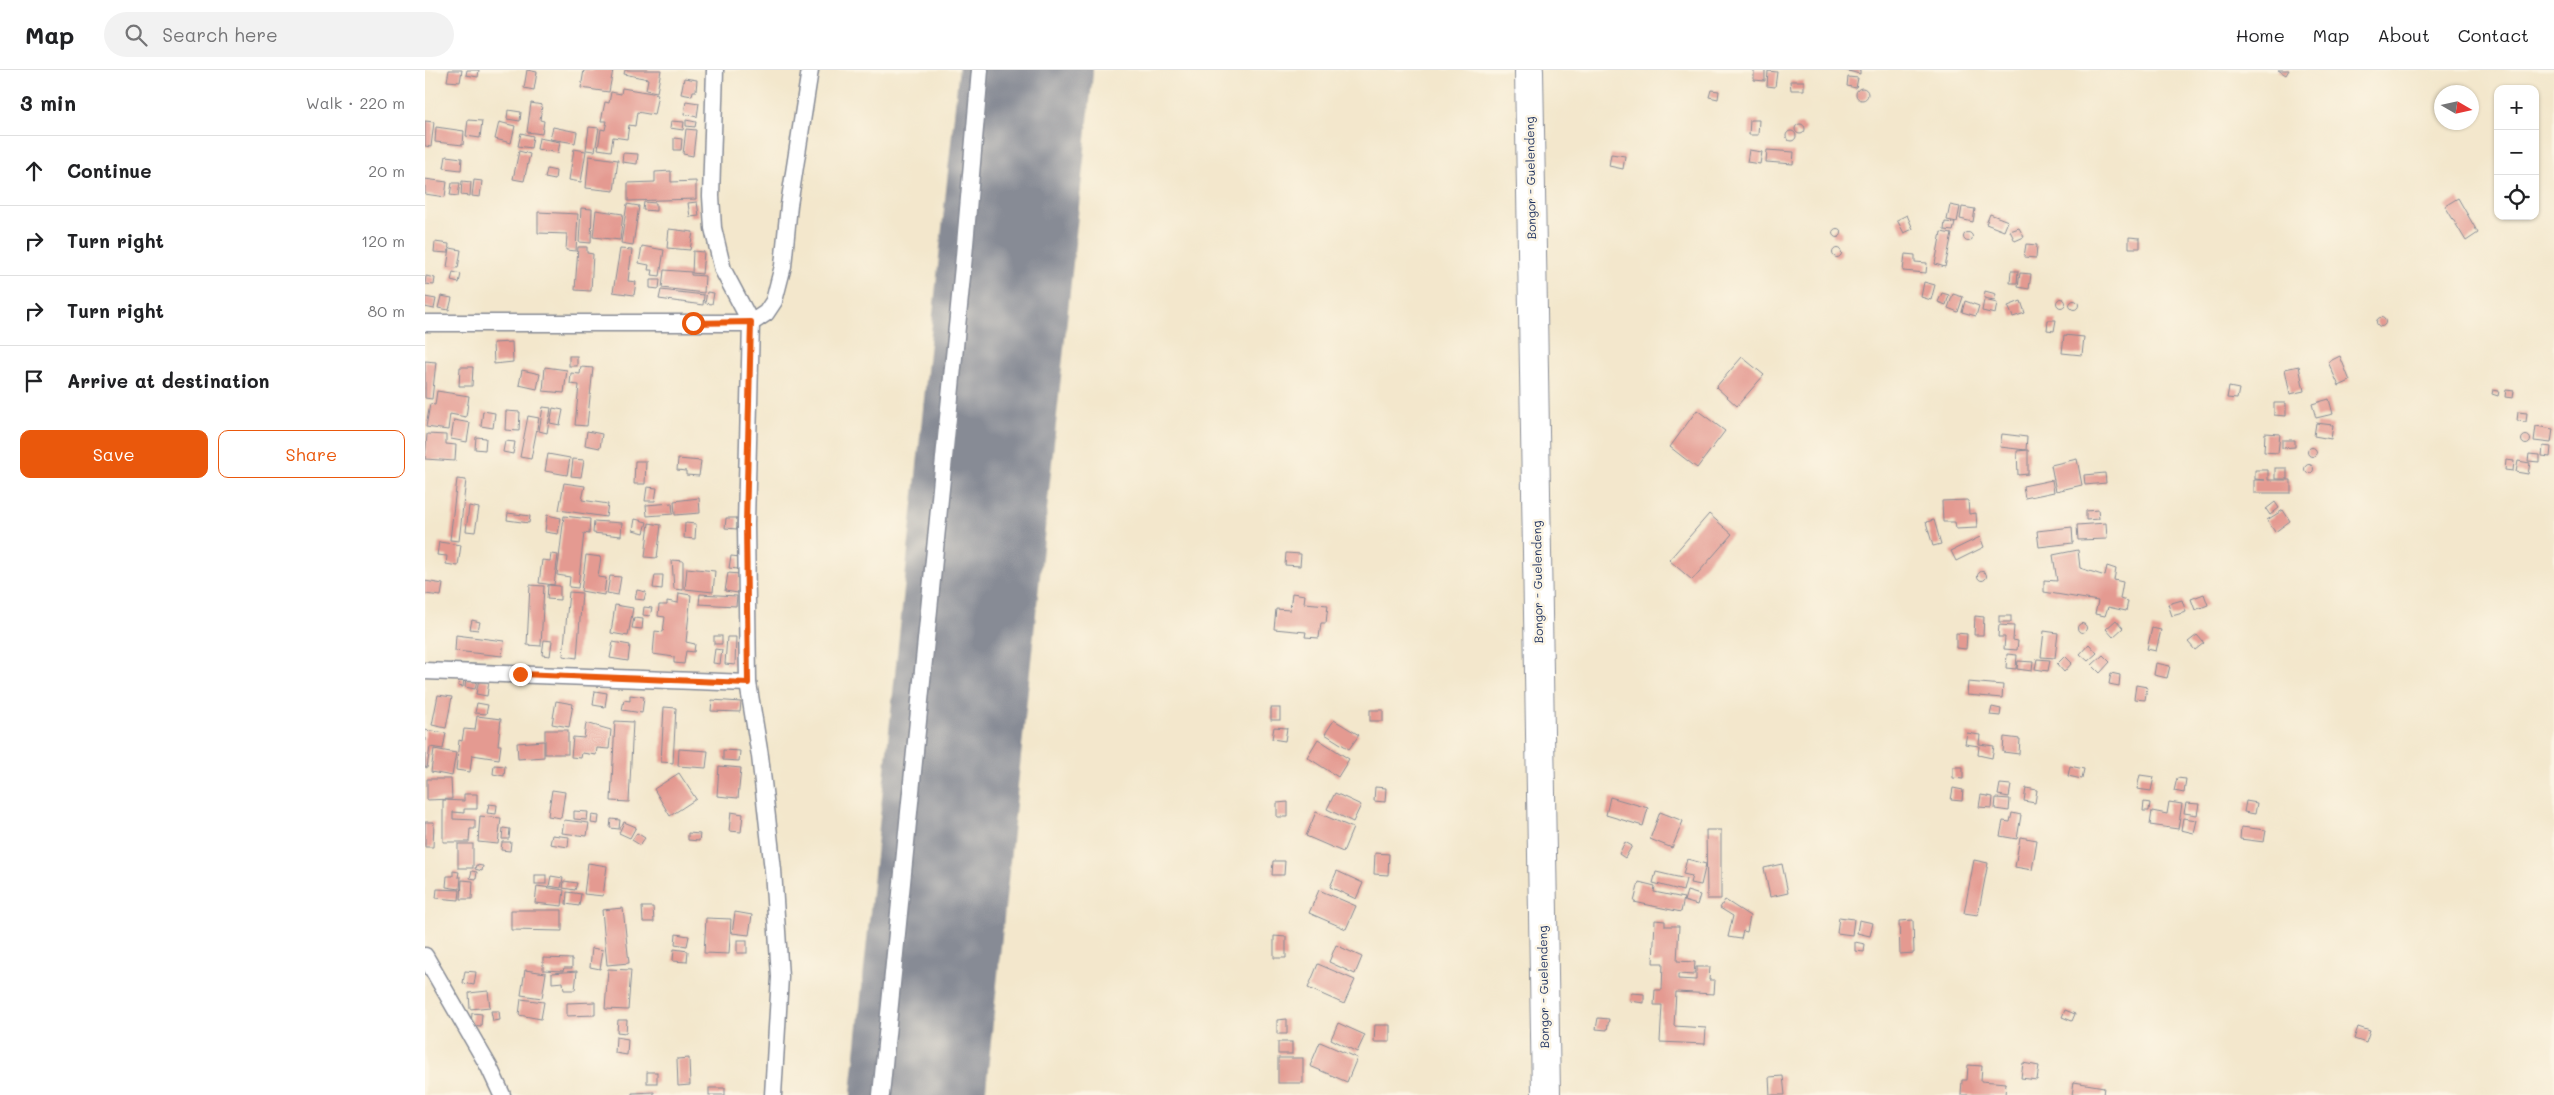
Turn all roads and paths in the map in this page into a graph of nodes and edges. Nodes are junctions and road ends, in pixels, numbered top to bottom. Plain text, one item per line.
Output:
1 (715, 70) edge
2 (810, 70) edge
3 (980, 70) edge
4 (1529, 70) edge
5 (751, 322) junction
6 (425, 323) edge
7 (425, 671) edge
8 (748, 683) junction
9 (425, 956) edge
10 (502, 1095) edge
11 (773, 1095) edge
12 (881, 1095) edge
13 (1546, 1095) edge

1 - 5 street
2 - 5 street
3 - 12 street
4 - 13 highway, Bongor - Guelendeng
5 - 6 street
5 - 8 street
7 - 8 street
8 - 11 street
9 - 10 street

